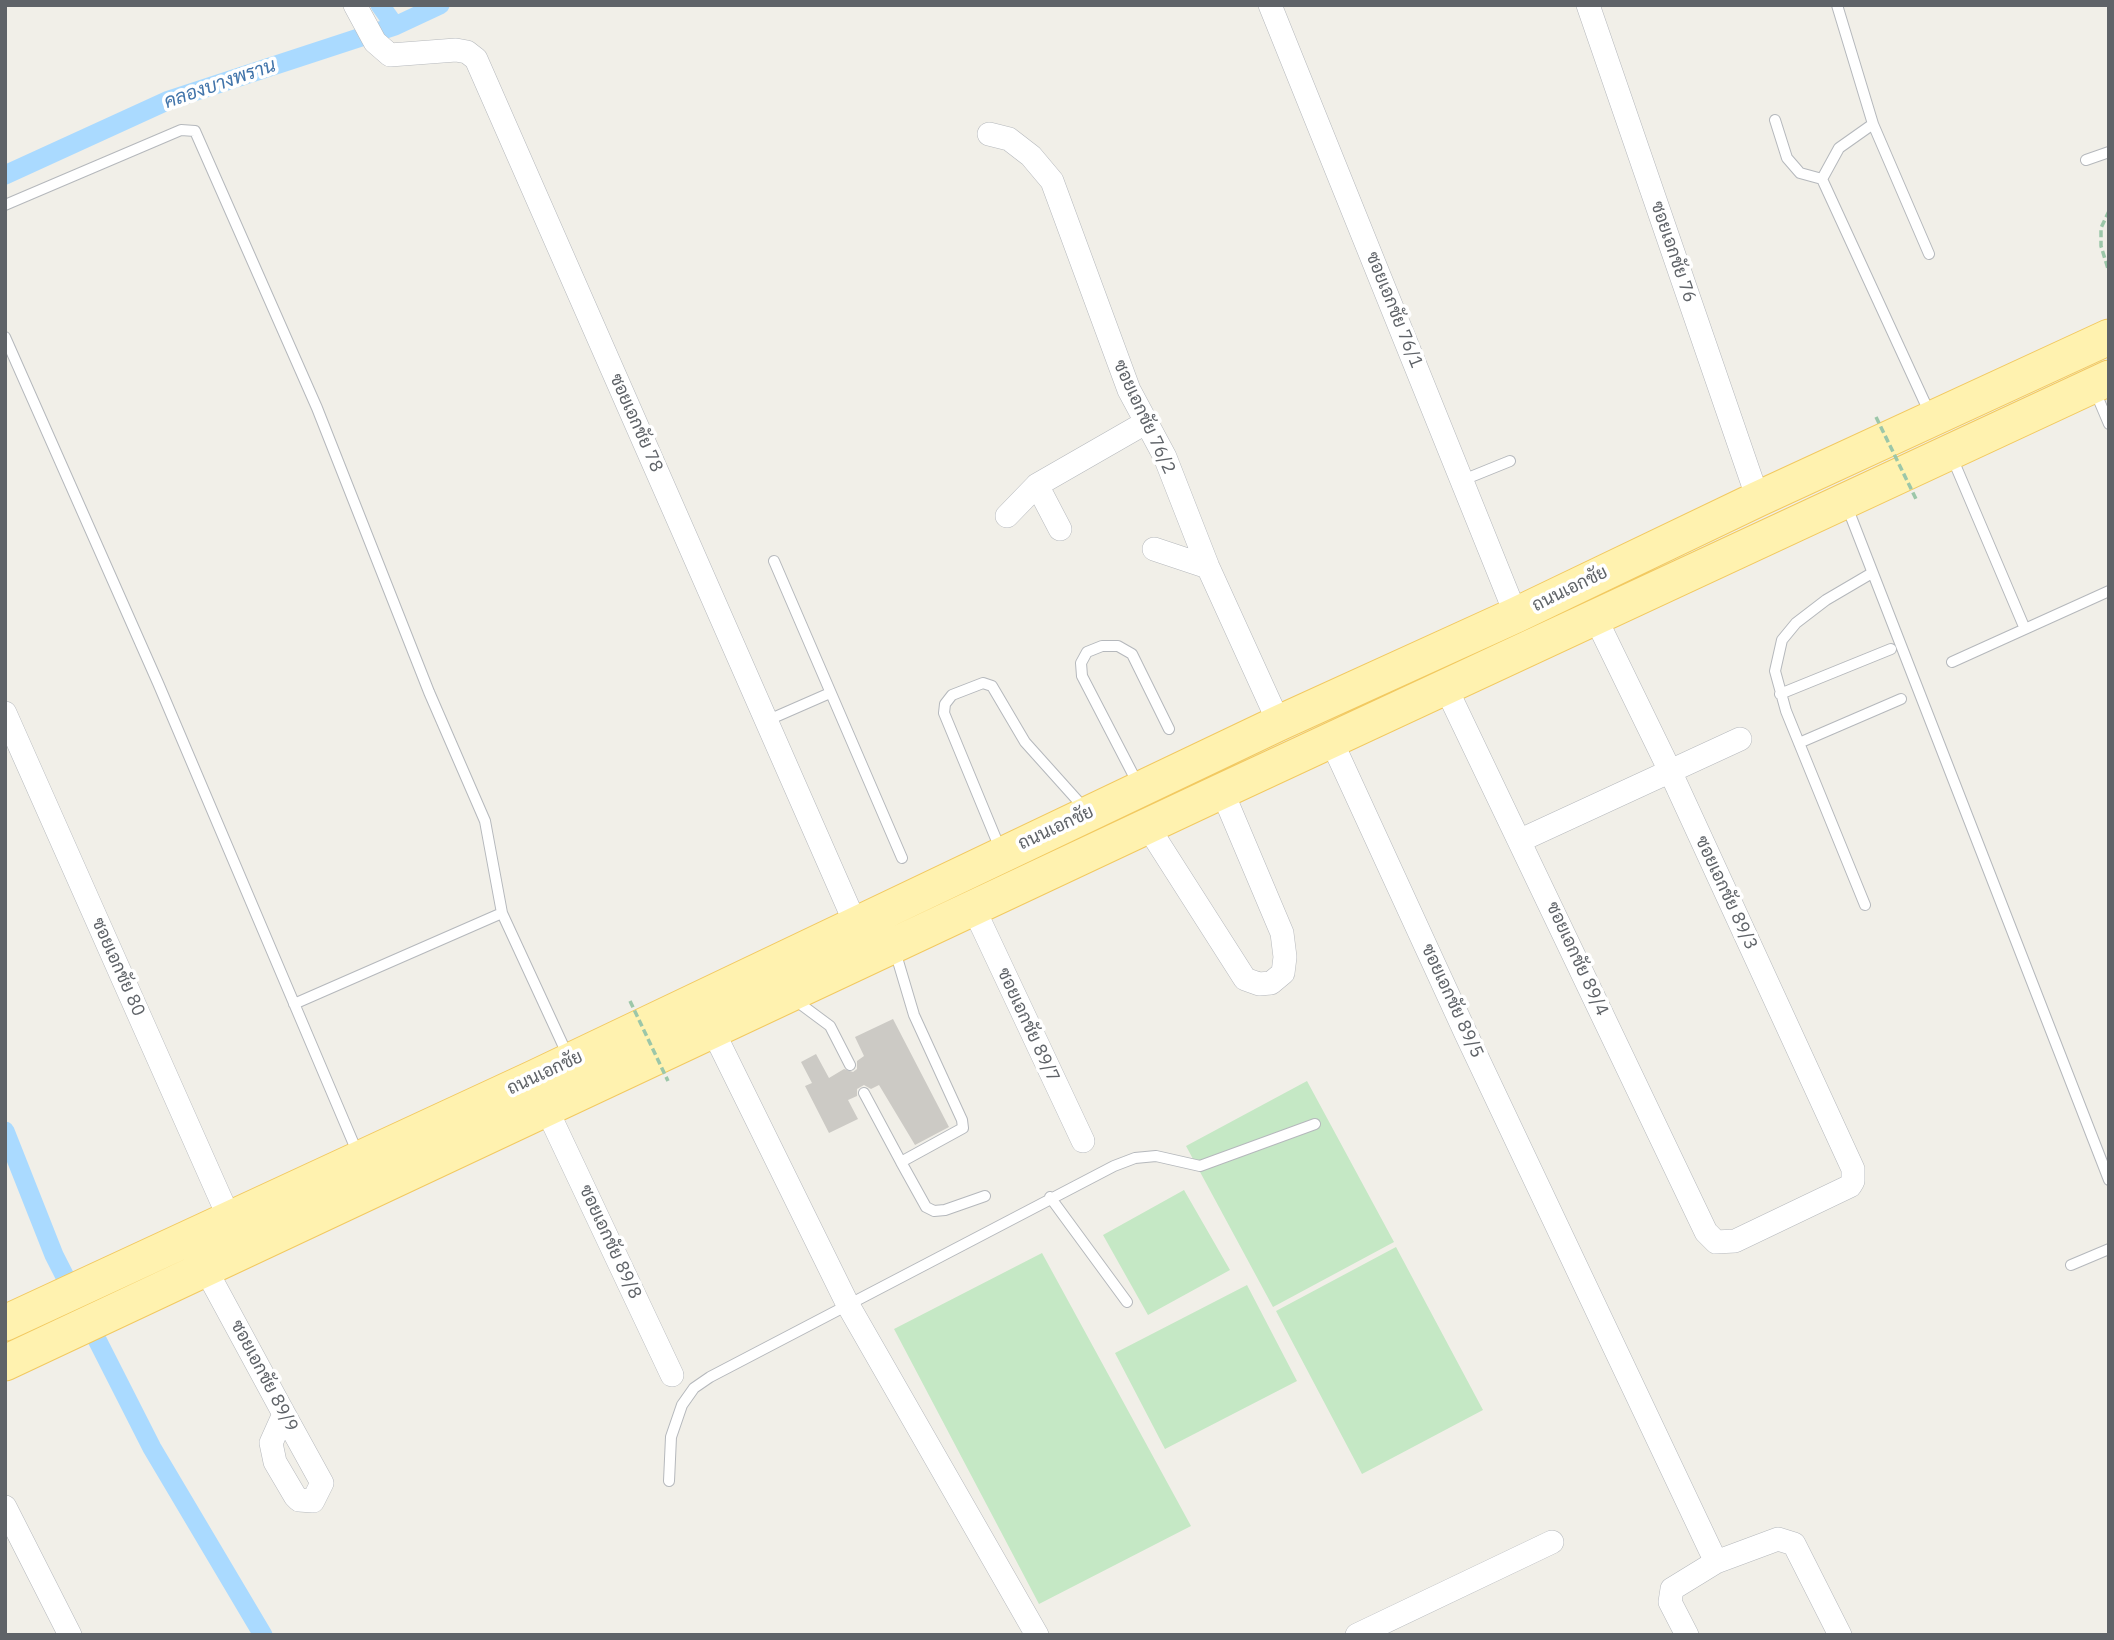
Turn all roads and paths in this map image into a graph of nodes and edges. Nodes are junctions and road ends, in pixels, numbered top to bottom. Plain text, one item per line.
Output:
1 (355, 5) edge
2 (1270, 5) edge
3 (1588, 5) edge
4 (1837, 5) edge
5 (1775, 120) dead end
6 (1873, 124) junction
7 (989, 134) dead end
8 (2109, 152) edge
9 (2086, 160) dead end
10 (1822, 179) junction
11 (5, 205) edge
12 (2109, 211) edge
13 (1928, 254) dead end
14 (2109, 272) edge
15 (5, 337) edge
16 (2109, 337) edge
17 (2100, 382) edge
18 (1876, 417) dead end
19 (1932, 418) junction
20 (1145, 423) junction
21 (2109, 424) edge
22 (1950, 452) junction
23 (1510, 461) dead end
24 (1463, 480) junction
25 (1037, 485) junction
26 (1758, 499) junction
27 (1916, 499) dead end
28 (1844, 501) junction
29 (1007, 516) dead end
30 (1060, 529) dead end
31 (1154, 549) dead end
32 (774, 561) dead end
33 (1208, 567) junction
34 (1872, 573) junction
35 (2109, 591) edge
36 (1516, 615) junction
37 (1595, 619) junction
38 (2025, 629) junction
39 (1891, 649) dead end
40 (1952, 662) dead end
41 (1446, 688) junction
42 (830, 692) junction
43 (1780, 694) junction
44 (1901, 699) dead end
45 (5, 713) edge
46 (766, 721) junction
47 (1279, 723) junction
48 (1169, 729) dead end
49 (1740, 739) dead end
50 (1331, 740) junction
51 (1799, 743) junction
52 (1670, 771) junction
53 (1140, 788) junction
54 (1222, 791) junction
55 (1088, 812) junction
56 (1148, 827) junction
57 (1521, 840) junction
58 (1002, 854) junction
59 (902, 858) dead end
60 (1865, 905) dead end
61 (974, 909) junction
62 (502, 913) junction
63 (856, 925) junction
64 (894, 945) junction
65 (787, 995) junction
66 (630, 1001) dead end
67 (294, 1004) junction
68 (713, 1031) junction
69 (574, 1059) junction
70 (850, 1065) dead end
71 (528, 1081) junction
72 (668, 1081) dead end
73 (596, 1086) junction
74 (864, 1093) dead end
75 (547, 1110) junction
76 (1315, 1124) dead end
77 (1083, 1141) dead end
78 (360, 1159) junction
79 (901, 1162) junction
80 (2109, 1180) edge
81 (985, 1196) dead end
82 (1050, 1197) junction
83 (230, 1220) junction
84 (1706, 1232) joint
85 (2109, 1249) edge
86 (2071, 1265) dead end
87 (206, 1270) junction
88 (1127, 1303) dead end
89 (848, 1304) junction
90 (5, 1323) edge
91 (5, 1363) edge
92 (672, 1375) dead end
93 (284, 1414) junction
94 (669, 1481) dead end
95 (5, 1507) edge
96 (1552, 1542) dead end
97 (1716, 1562) junction
98 (71, 1635) edge
99 (1037, 1635) edge
100 (1357, 1635) edge
101 (1687, 1635) edge
102 (1840, 1635) edge

1 - 46 street, ซอยเอกชัย 78
2 - 24 street, ซอยเอกชัย 76/1
3 - 26 street, ซอยเอกชัย 76
4 - 6 lane
5 - 10 lane
6 - 10 lane
6 - 13 lane
7 - 20 street, ซอยเอกชัย 76/2
8 - 9 lane
10 - 19 lane
11 - 62 lane
12 - 14 path
15 - 67 lane
16 - 19 main road, ถนนเอกชัย
17 - 21 lane
17 - 22 main road, ถนนเอกชัย
18 - 27 path, bridge
19 - 26 main road, ถนนเอกชัย
20 - 25 street
20 - 33 street, ซอยเอกชัย 76/2
22 - 28 main road, ถนนเอกชัย
22 - 38 lane
23 - 24 lane
24 - 36 street, ซอยเอกชัย 76/1
25 - 29 street
25 - 30 street
26 - 36 main road, ถนนเอกชัย
28 - 34 lane
28 - 37 main road, ถนนเอกชัย
31 - 33 street
32 - 42 lane
33 - 47 street, ซอยเอกชัย 76/2
34 - 43 lane
34 - 80 lane
35 - 38 lane
36 - 47 main road, ถนนเอกชัย
37 - 41 main road, ถนนเอกชัย
37 - 52 street, ซอยเอกชัย 89/3
38 - 40 lane
39 - 43 lane
41 - 50 main road, ถนนเอกชัย
41 - 57 street, ซอยเอกชัย 89/4
42 - 46 lane
42 - 59 lane
43 - 51 lane
44 - 51 lane
45 - 83 street, ซอยเอกชัย 80
46 - 63 street, ซอยเอกชัย 78
47 - 53 main road, ถนนเอกชัย
48 - 53 lane
49 - 52 street
50 - 54 main road, ถนนเอกชัย
50 - 97 street, ซอยเอกชัย 89/5
51 - 60 lane
52 - 57 street
52 - 84 street, ซอยเอกชัย 89/3
53 - 55 main road, ถนนเอกชัย
54 - 56 main road, ถนนเอกชัย
54 - 56 street
55 - 58 main road, ถนนเอกชัย
55 - 58 lane
56 - 61 main road, ถนนเอกชัย
57 - 84 street, ซอยเอกชัย 89/4
58 - 63 main road, ถนนเอกชัย
61 - 64 main road, ถนนเอกชัย
61 - 77 street, ซอยเอกชัย 89/7
62 - 67 lane
62 - 69 lane
63 - 69 main road, ถนนเอกชัย
64 - 65 main road, ถนนเอกชัย
64 - 79 lane
65 - 68 main road, ถนนเอกชัย
65 - 70 lane
66 - 72 path, bridge
67 - 78 lane
68 - 73 main road, ถนนเอกชัย
68 - 89 street
69 - 71 main road, ถนนเอกชัย
69 - 73 main road
71 - 75 main road
71 - 78 main road, ถนนเอกชัย
73 - 75 main road, ถนนเอกชัย
74 - 79 lane
75 - 87 main road, ถนนเอกชัย
75 - 92 street, ซอยเอกชัย 89/8
76 - 82 lane
78 - 83 main road, ถนนเอกชัย
79 - 81 lane
82 - 88 lane
82 - 89 lane
83 - 90 main road, ถนนเอกชัย
85 - 86 lane
87 - 91 main road, ถนนเอกชัย
87 - 93 street, ซอยเอกชัย 89/9
89 - 94 lane
89 - 99 street
93 - 93 street, ซอยเอกชัย 89/9
95 - 98 street
96 - 100 street
97 - 101 street
97 - 102 street

